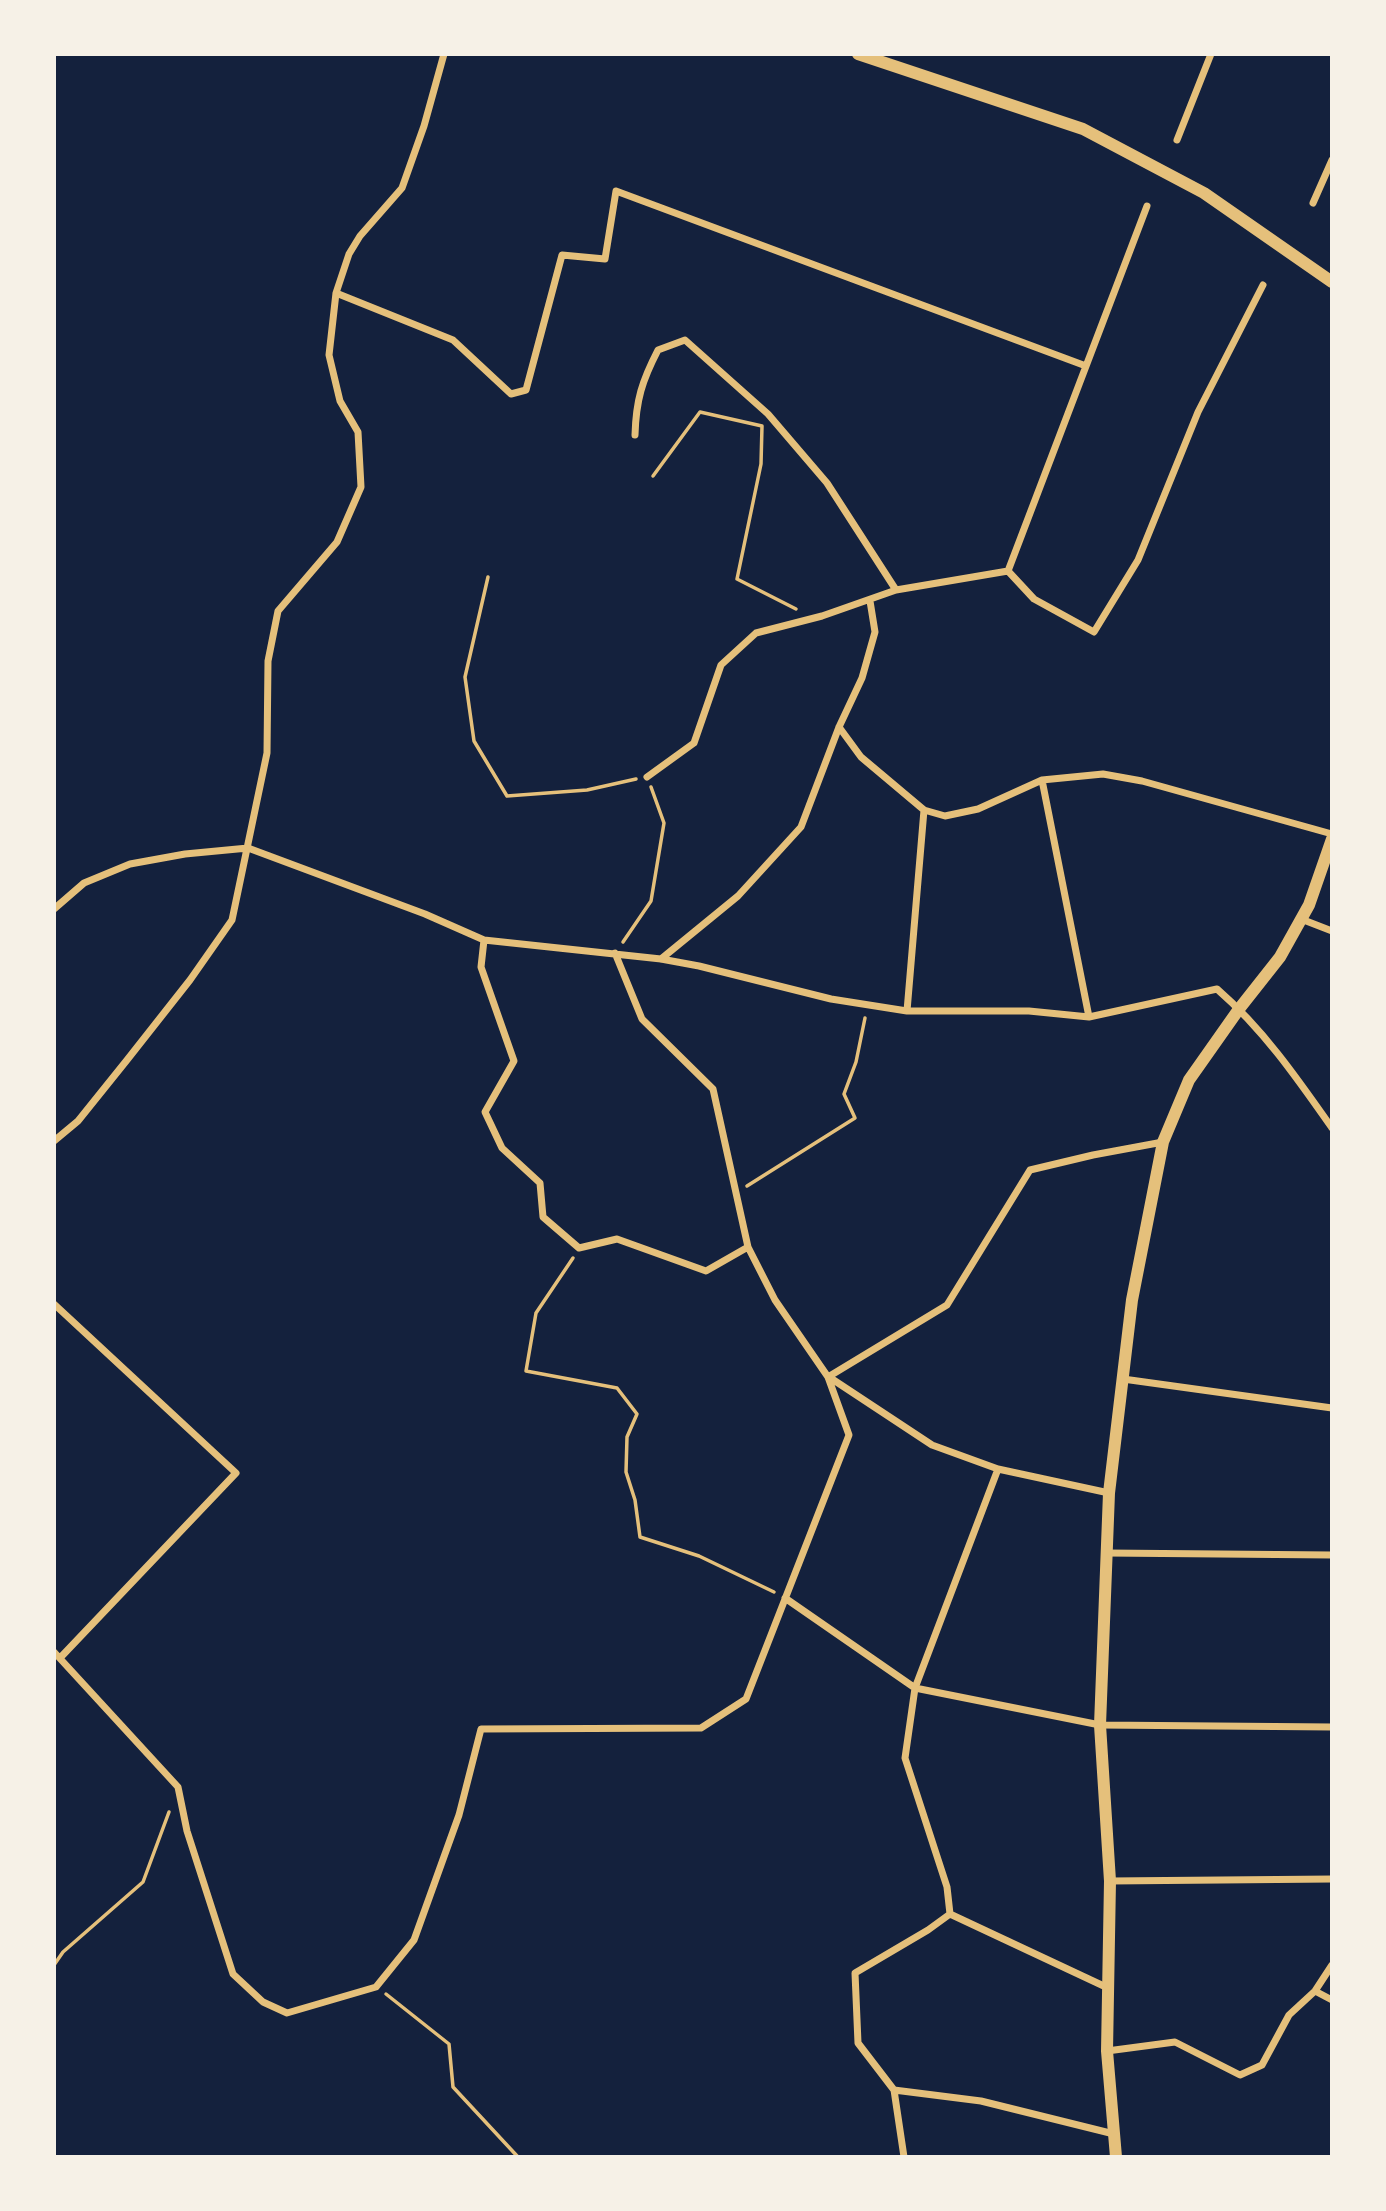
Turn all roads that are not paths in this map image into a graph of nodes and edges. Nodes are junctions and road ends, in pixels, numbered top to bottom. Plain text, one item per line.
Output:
1 (444, 54) edge
2 (858, 54) edge
3 (1211, 54) edge
4 (1177, 140) dead end
5 (1332, 160) edge
6 (1313, 203) dead end
7 (1147, 206) dead end
8 (1332, 282) edge
9 (1264, 285) dead end
10 (336, 293) junction
11 (1086, 366) junction
12 (635, 435) dead end
13 (1008, 571) junction
14 (895, 590) junction
15 (870, 601) junction
16 (839, 727) junction
17 (647, 777) road end
18 (1042, 780) junction
19 (924, 810) junction
20 (1332, 834) edge
21 (1332, 839) edge
22 (248, 848) junction
23 (54, 909) edge
24 (1301, 919) junction
25 (1332, 931) edge
26 (484, 940) junction
27 (615, 953) junction
28 (661, 959) junction
29 (1239, 1009) junction
30 (907, 1011) junction
31 (1088, 1017) junction
32 (1332, 1128) edge
33 (54, 1141) edge
34 (1163, 1142) junction
35 (748, 1247) junction
36 (54, 1304) edge
37 (828, 1377) junction
38 (1123, 1379) junction
39 (1332, 1408) edge
40 (998, 1469) junction
41 (1109, 1493) junction
42 (1105, 1553) junction
43 (1332, 1555) edge
44 (785, 1598) junction
45 (57, 1655) edge
46 (915, 1688) junction
47 (1100, 1725) junction
48 (1332, 1727) edge
49 (1332, 1879) edge
50 (1110, 1881) junction
51 (950, 1914) junction
52 (1332, 1965) edge
53 (1108, 1988) junction
54 (1315, 1991) junction
55 (1332, 2000) edge
56 (1107, 2051) junction
57 (894, 2090) junction
58 (1114, 2134) junction
59 (904, 2157) edge
60 (1116, 2157) edge

1 - 10 street
2 - 8 street
3 - 4 street
5 - 6 street
7 - 11 street
9 - 13 street
10 - 11 street
10 - 22 street
11 - 13 street
12 - 14 street
13 - 14 street
14 - 15 street
15 - 16 street
15 - 17 street
16 - 19 street
16 - 28 street
18 - 19 street
18 - 20 street
18 - 31 street
19 - 30 street
21 - 24 street
22 - 23 street
22 - 26 street
22 - 33 street
24 - 25 street
24 - 29 street
26 - 27 street
26 - 35 street
27 - 28 street
27 - 35 street
28 - 30 street
29 - 31 street
29 - 32 street
29 - 34 street
30 - 31 street
34 - 37 street
34 - 38 street
35 - 37 street
36 - 45 street
37 - 40 street
37 - 44 street
38 - 39 street
38 - 41 street
40 - 41 street
40 - 46 street
41 - 42 street
42 - 43 street
42 - 47 street
44 - 45 street
44 - 46 street
46 - 47 street
46 - 51 street
47 - 48 street
47 - 50 street
49 - 50 street
50 - 53 street
51 - 53 street
51 - 57 street
52 - 54 street
53 - 56 street
54 - 55 street
54 - 56 street
56 - 58 street
57 - 58 street
57 - 59 street
58 - 60 street

